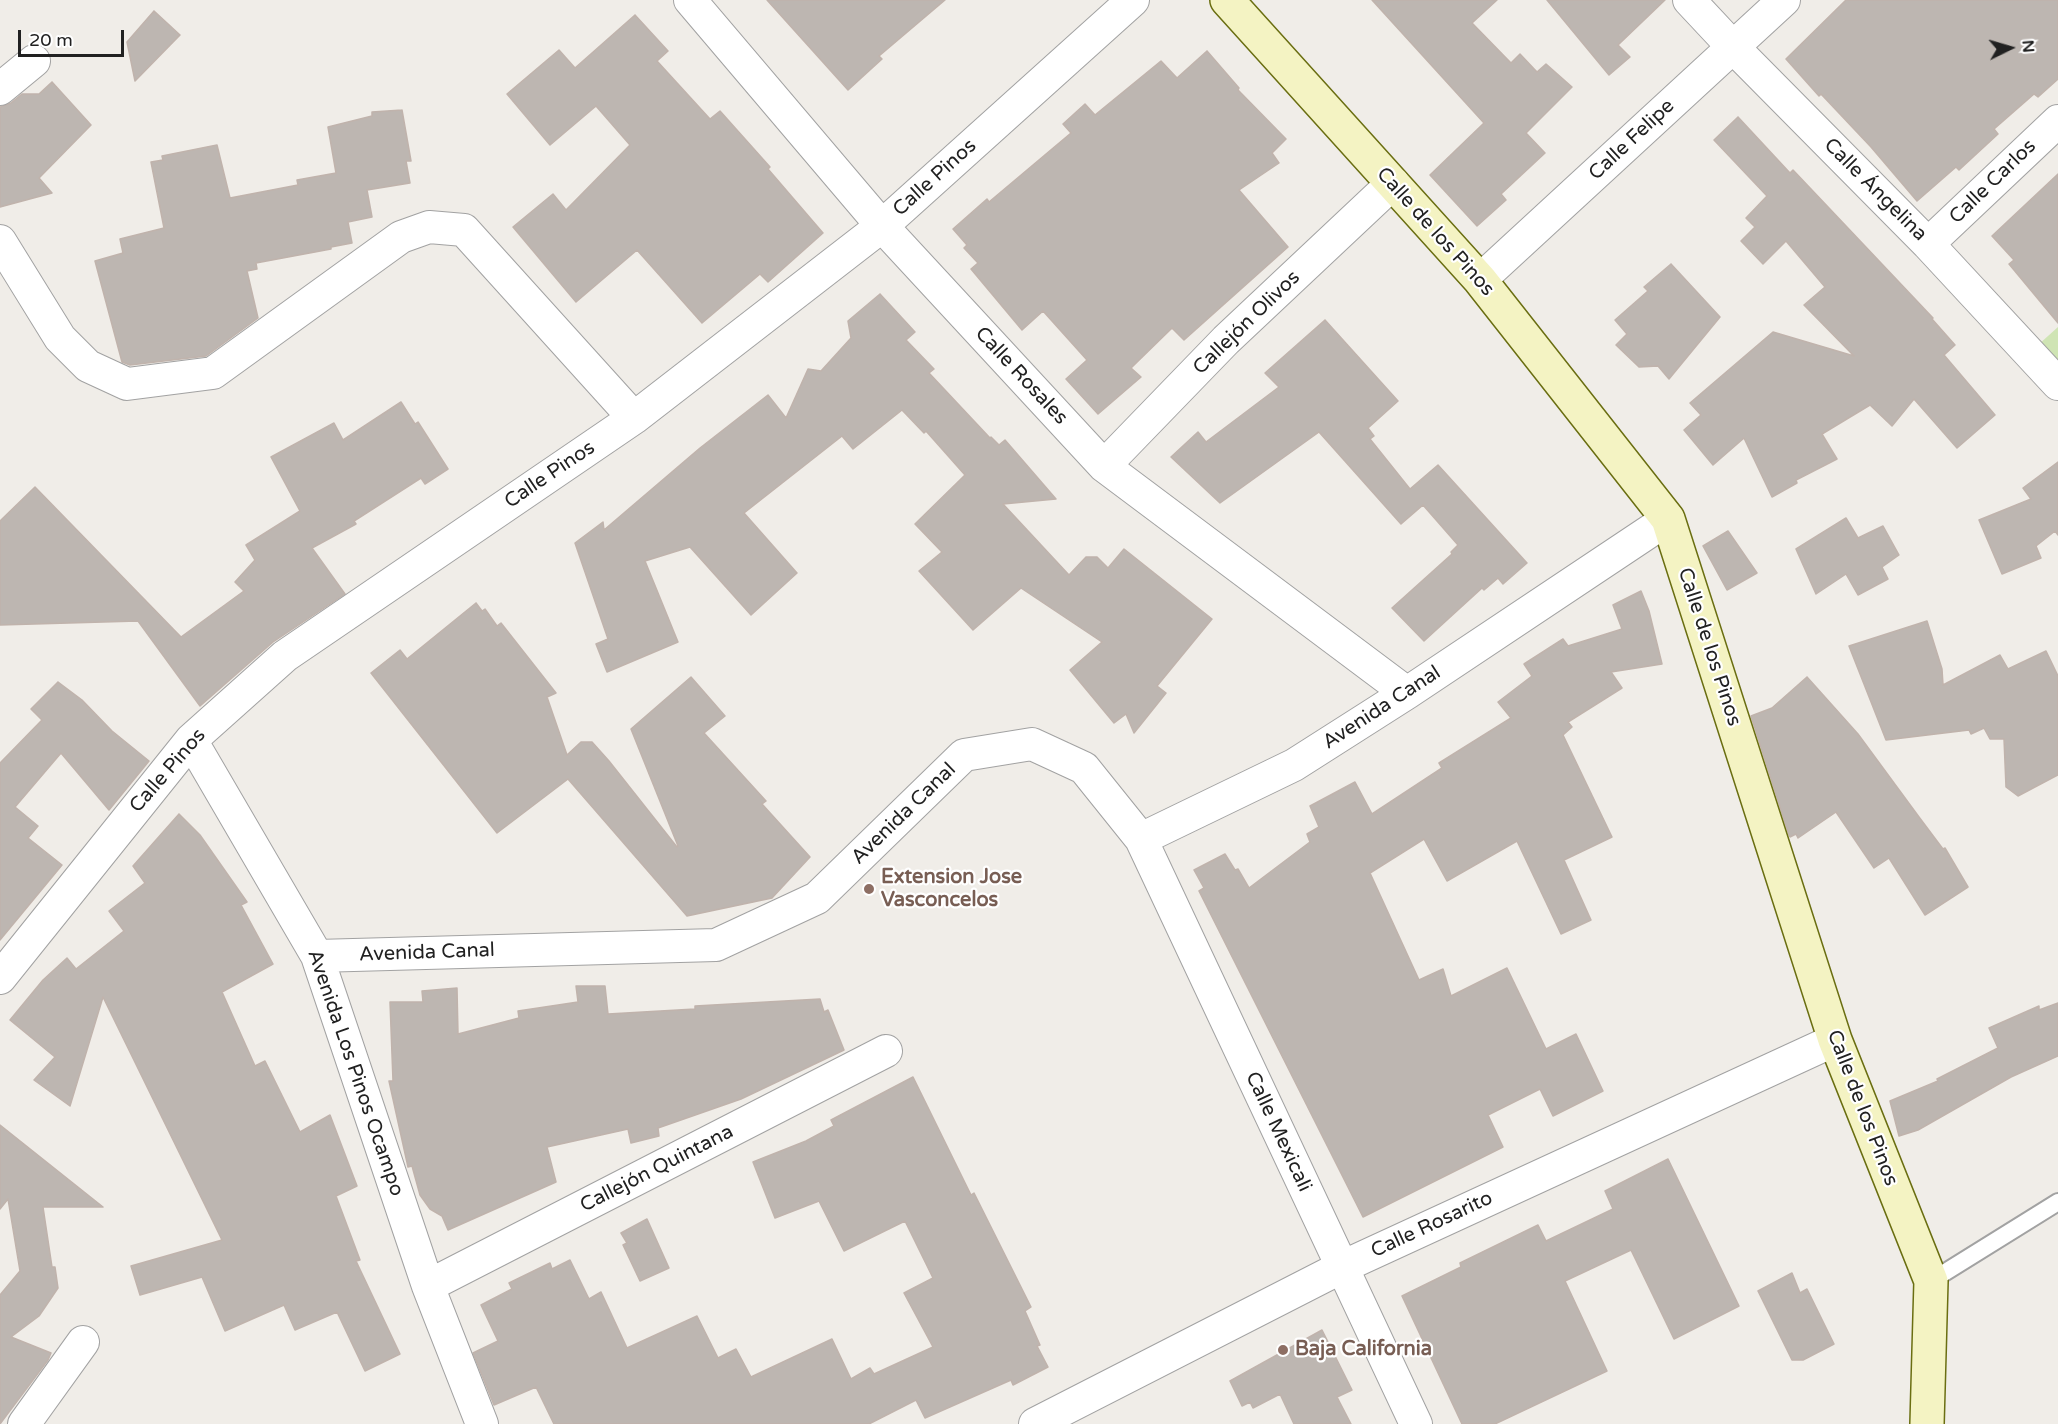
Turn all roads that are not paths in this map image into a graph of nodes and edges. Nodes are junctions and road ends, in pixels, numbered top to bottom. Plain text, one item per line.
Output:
1 (690, 0) edge
2 (1132, 0) edge
3 (1227, 0) edge
4 (1689, 0) edge
5 (1784, 0) edge
6 (1732, 46) junction
7 (34, 61) dead end
8 (0, 89) edge
9 (2058, 120) edge
10 (1393, 183) junction
11 (882, 226) junction
12 (0, 241) edge
13 (1928, 244) junction
14 (1480, 280) junction
15 (2058, 384) edge
16 (634, 418) junction
17 (1104, 466) junction
18 (1668, 519) junction
19 (1407, 693) junction
20 (191, 740) junction
21 (1141, 839) junction
22 (317, 956) junction
23 (0, 978) edge
24 (1835, 1040) junction
25 (886, 1052) dead end
26 (2058, 1202) edge
27 (1342, 1267) junction
28 (1931, 1281) junction
29 (428, 1286) junction
30 (83, 1342) dead end
31 (24, 1424) edge
32 (482, 1424) edge
33 (1035, 1424) edge
34 (1416, 1424) edge
35 (1927, 1424) edge

1 - 11 street, Calle Rosales
2 - 11 street, Calle Pinos
3 - 10 street, Calle de los Pinos
4 - 6 street, Calle Ángelina
5 - 6 street, Calle Felipe
6 - 13 street, Calle Ángelina
6 - 14 street, Calle Felipe
7 - 8 street
9 - 13 street, Calle Carlos
10 - 14 street, Calle de los Pinos
10 - 17 street, Callejón Olivos
11 - 16 street, Calle Pinos
11 - 17 street, Calle Rosales
12 - 16 street
13 - 15 street, Calle Ángelina
14 - 18 street, Calle de los Pinos
16 - 20 street, Calle Pinos
17 - 19 street, Calle Rosales
18 - 19 street, Avenida Canal
18 - 24 street, Calle de los Pinos
19 - 21 street, Avenida Canal
20 - 22 street, Avenida Los Pinos Ocampo
20 - 23 street, Calle Pinos
21 - 22 street, Avenida Canal
21 - 27 street, Calle Mexicali
22 - 29 street, Avenida Los Pinos Ocampo
24 - 27 street, Calle Rosarito
24 - 28 street, Calle de los Pinos
25 - 29 street, Callejón Quintana
26 - 28 lane
27 - 33 street, Calle Rosarito
27 - 34 street, Calle Mexicali
28 - 35 street, Calle de los Pinos
29 - 32 street, Avenida Los Pinos Ocampo
30 - 31 street

